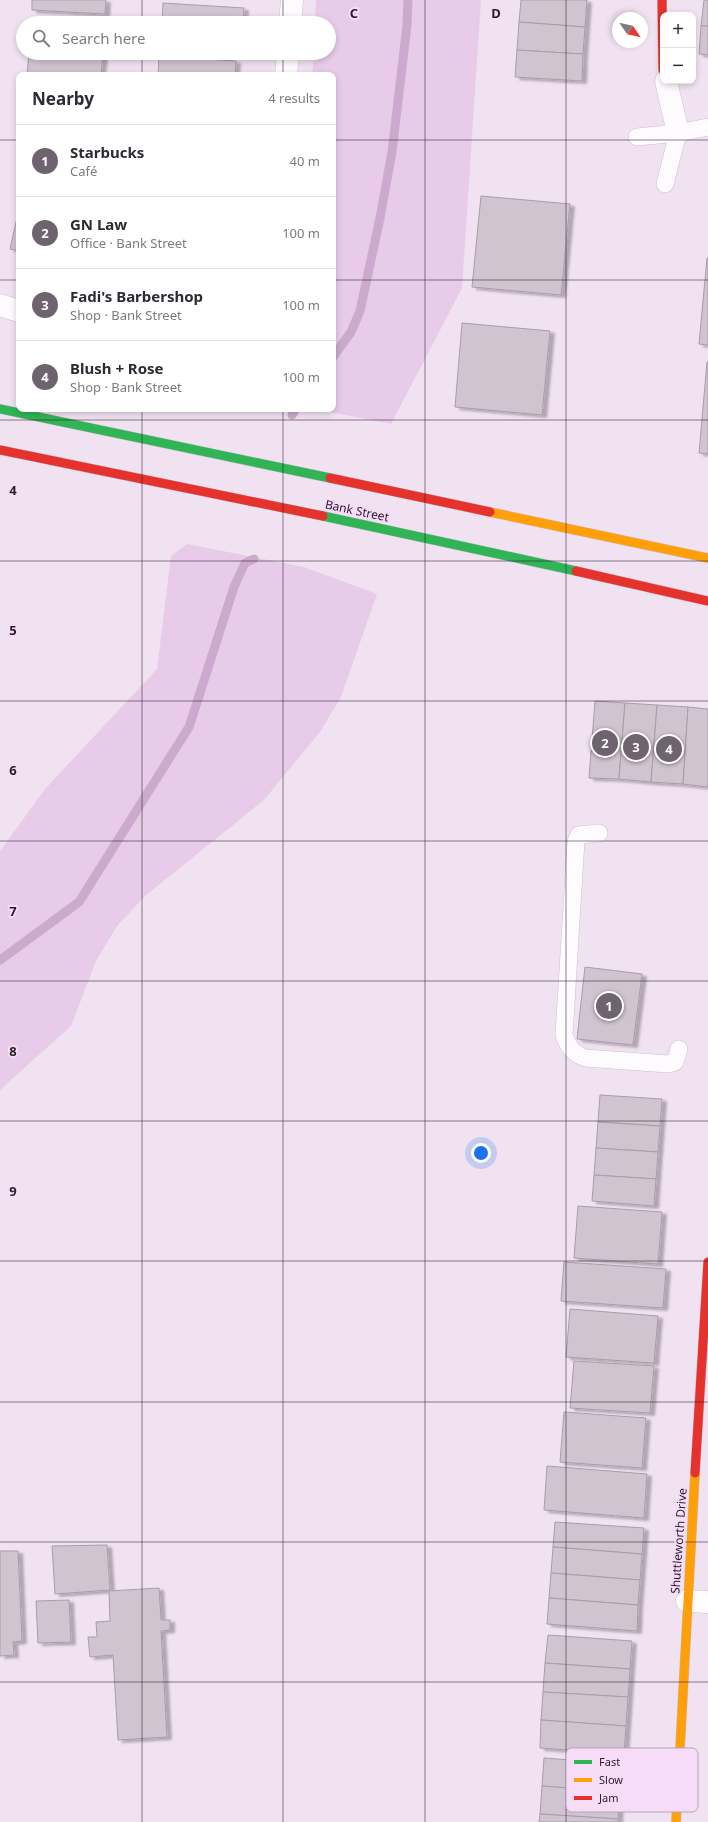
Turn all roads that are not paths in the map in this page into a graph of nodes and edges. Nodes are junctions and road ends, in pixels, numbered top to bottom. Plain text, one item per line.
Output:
1 (292, 0) edge
2 (662, 0) edge
3 (291, 16) edge
4 (663, 48) edge
5 (287, 60) edge
6 (286, 72) edge
7 (667, 84) edge
8 (708, 127) edge
9 (678, 133) junction
10 (637, 136) dead end
11 (664, 184) dead end
12 (0, 305) edge
13 (16, 310) edge
14 (0, 409) edge
15 (0, 450) edge
16 (708, 558) edge
17 (708, 601) edge
18 (599, 833) dead end
19 (679, 1049) dead end
20 (708, 1262) edge
21 (698, 1602) edge
22 (683, 1748) edge
23 (677, 1812) edge
24 (676, 1822) edge

1 - 3 street
2 - 4 main road
5 - 6 street
7 - 9 street
8 - 9 lane
9 - 10 lane
9 - 11 lane
12 - 13 street
14 - 16 main road
15 - 17 main road, Bank Street
18 - 19 lane
20 - 21 main road, Shuttleworth Drive
21 - 22 main road, Shuttleworth Drive
23 - 24 main road, Shuttleworth Drive

